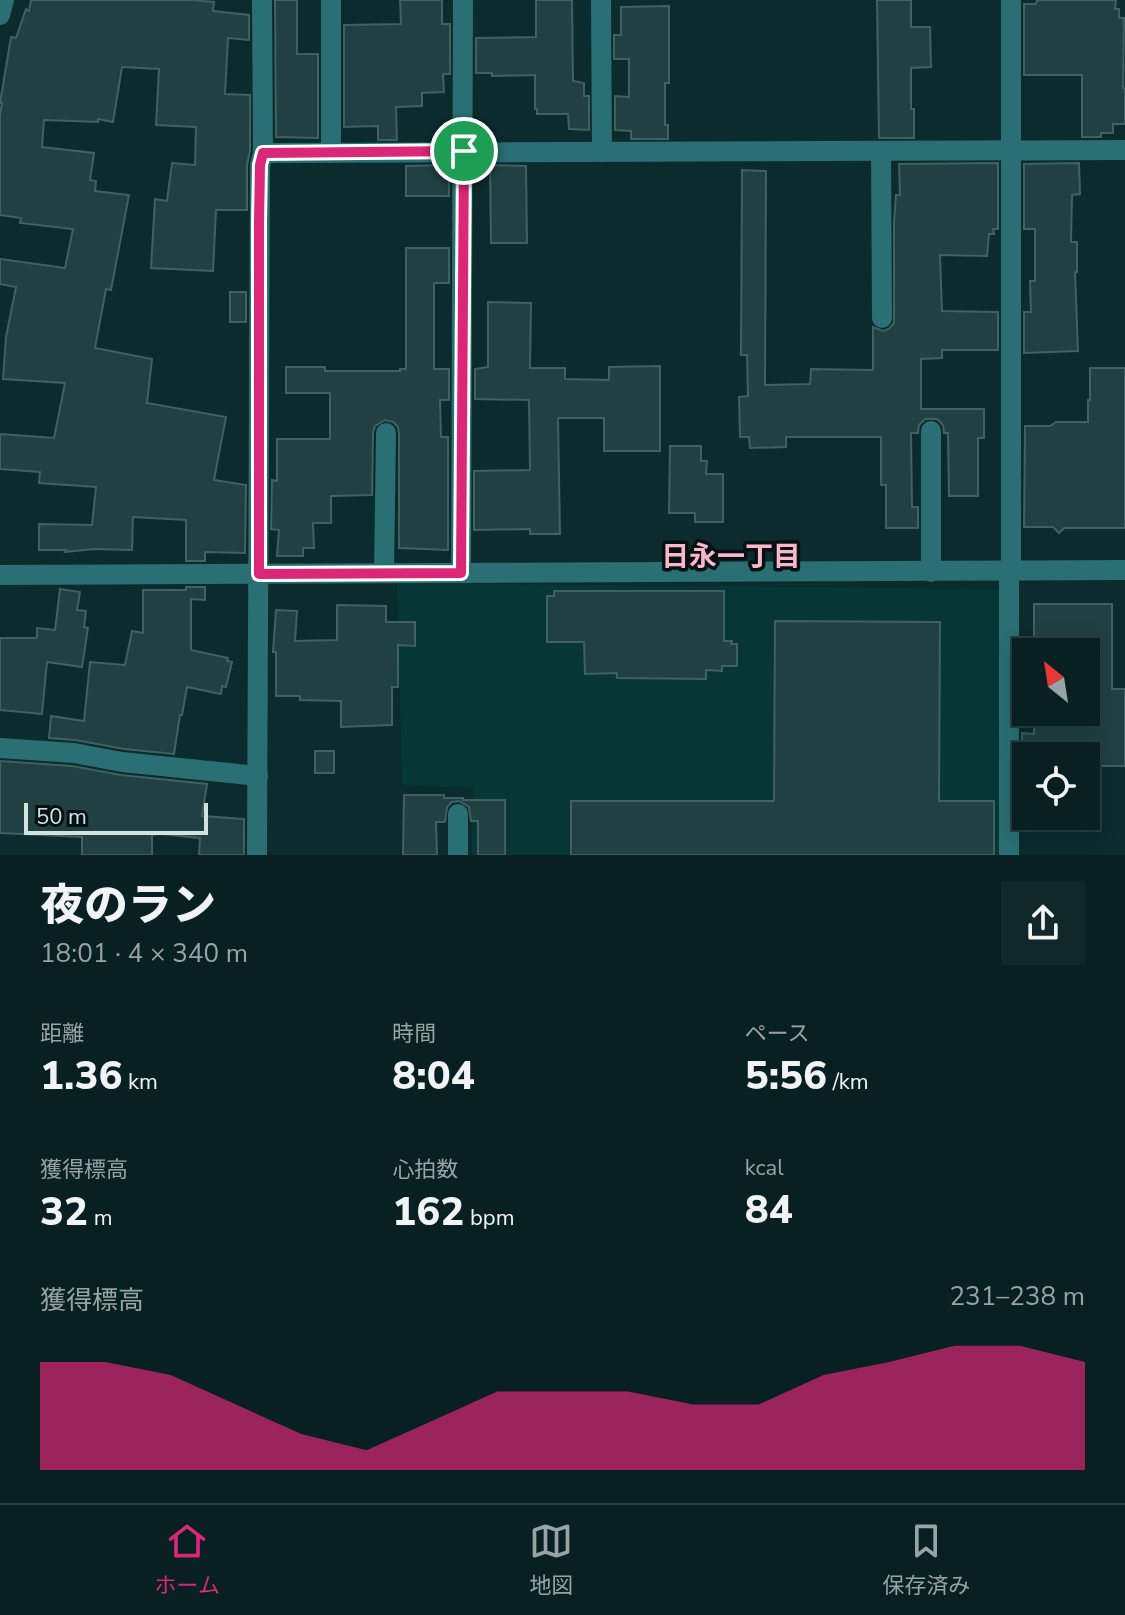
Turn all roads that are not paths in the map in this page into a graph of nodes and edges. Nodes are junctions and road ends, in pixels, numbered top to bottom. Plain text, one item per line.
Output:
1 (4, 0) edge
2 (262, 0) edge
3 (331, 0) edge
4 (463, 0) edge
5 (601, 0) edge
6 (1011, 0) edge
7 (0, 15) edge
8 (1125, 150) edge
9 (464, 151) junction
10 (881, 151) junction
11 (1010, 151) junction
12 (602, 152) junction
13 (263, 153) junction
14 (331, 153) junction
15 (882, 318) dead end
16 (931, 431) dead end
17 (386, 433) dead end
18 (1010, 570) junction
19 (1125, 570) edge
20 (931, 572) junction
21 (384, 573) junction
22 (461, 573) junction
23 (259, 574) junction
24 (0, 575) edge
25 (0, 748) edge
26 (258, 776) junction
27 (458, 814) dead end
28 (257, 855) edge
29 (458, 855) edge
30 (1009, 855) edge

1 - 7 street
2 - 13 street
3 - 14 street
4 - 9 street
5 - 12 street
6 - 11 street
8 - 11 street
9 - 12 street
9 - 14 street
9 - 22 street
10 - 11 street
10 - 12 street
10 - 15 street
11 - 18 street
13 - 14 street
13 - 23 street
16 - 20 street
17 - 21 street
18 - 19 street
18 - 20 street
18 - 30 street
20 - 22 street
21 - 22 street
21 - 23 street
23 - 24 street
23 - 26 street
25 - 26 street
26 - 28 street
27 - 29 street

